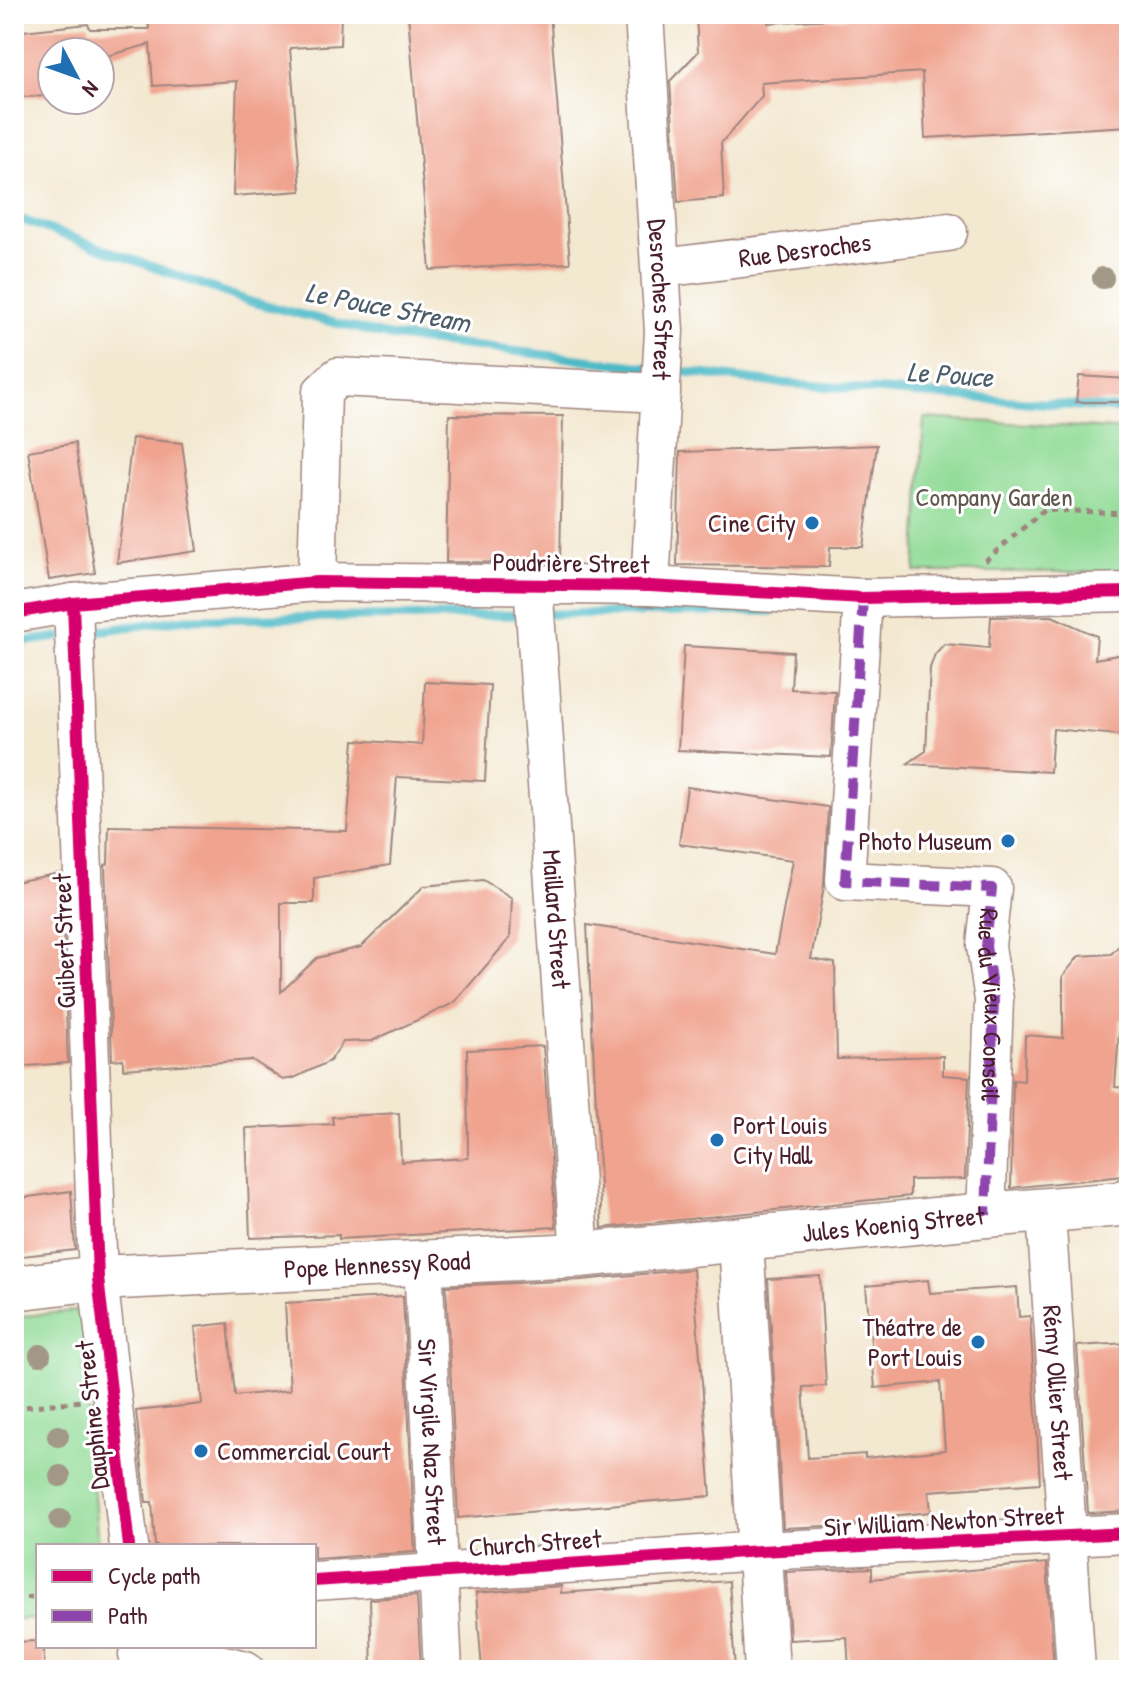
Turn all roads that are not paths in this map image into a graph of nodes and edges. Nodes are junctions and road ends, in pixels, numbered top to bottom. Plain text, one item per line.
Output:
1 (644, 14) edge
2 (948, 232) dead end
3 (662, 268) junction
4 (661, 393) junction
5 (317, 582) junction
6 (533, 584) junction
7 (650, 586) junction
8 (1129, 592) edge
9 (73, 603) junction
10 (862, 610) junction
11 (14, 613) edge
12 (1129, 1200) edge
13 (1046, 1213) junction
14 (986, 1215) junction
15 (741, 1241) junction
16 (580, 1255) junction
17 (423, 1262) junction
18 (98, 1278) junction
19 (14, 1288) edge
20 (1129, 1533) edge
21 (1069, 1538) junction
22 (129, 1544) edge
23 (760, 1551) junction
24 (440, 1572) junction
25 (316, 1581) edge
26 (138, 1657) edge
27 (245, 1670) edge
28 (443, 1670) edge
29 (767, 1670) edge
30 (1076, 1670) edge

1 - 3 street, Desroches Street
2 - 3 street, Rue Desroches
3 - 4 street, Desroches Street
4 - 5 street
4 - 7 street, Desroches Street
5 - 6 street, Poudrière Street
5 - 9 street, Poudrière Street
6 - 7 street, Poudrière Street
6 - 16 street, Maillard Street
7 - 10 street, Poudrière Street
8 - 10 street, Poudrière Street
9 - 11 street, Poudrière Street
9 - 18 street, Guibert Street
10 - 14 street, Rue du Vieux Conseil
12 - 13 main road, Jules Koenig Street
13 - 14 main road, Jules Koenig Street
13 - 21 street, Rémy Ollier Street
14 - 15 main road, Jules Koenig Street
15 - 16 main road, Pope Hennessy Road
15 - 23 main road
16 - 17 main road, Pope Hennessy Road
17 - 18 main road, Pope Hennessy Road
17 - 24 street, Sir Virgile Naz Street
18 - 19 main road, Pope Hennessy Road
18 - 22 street, Dauphine Street
20 - 21 street, Sir William Newton Street
21 - 23 street, Sir William Newton Street
21 - 30 street, Rémy Ollier Street
23 - 24 street, Church Street
23 - 29 main road
24 - 25 street, Church Street
24 - 28 street, Sir Virgile Naz Street
26 - 27 street

